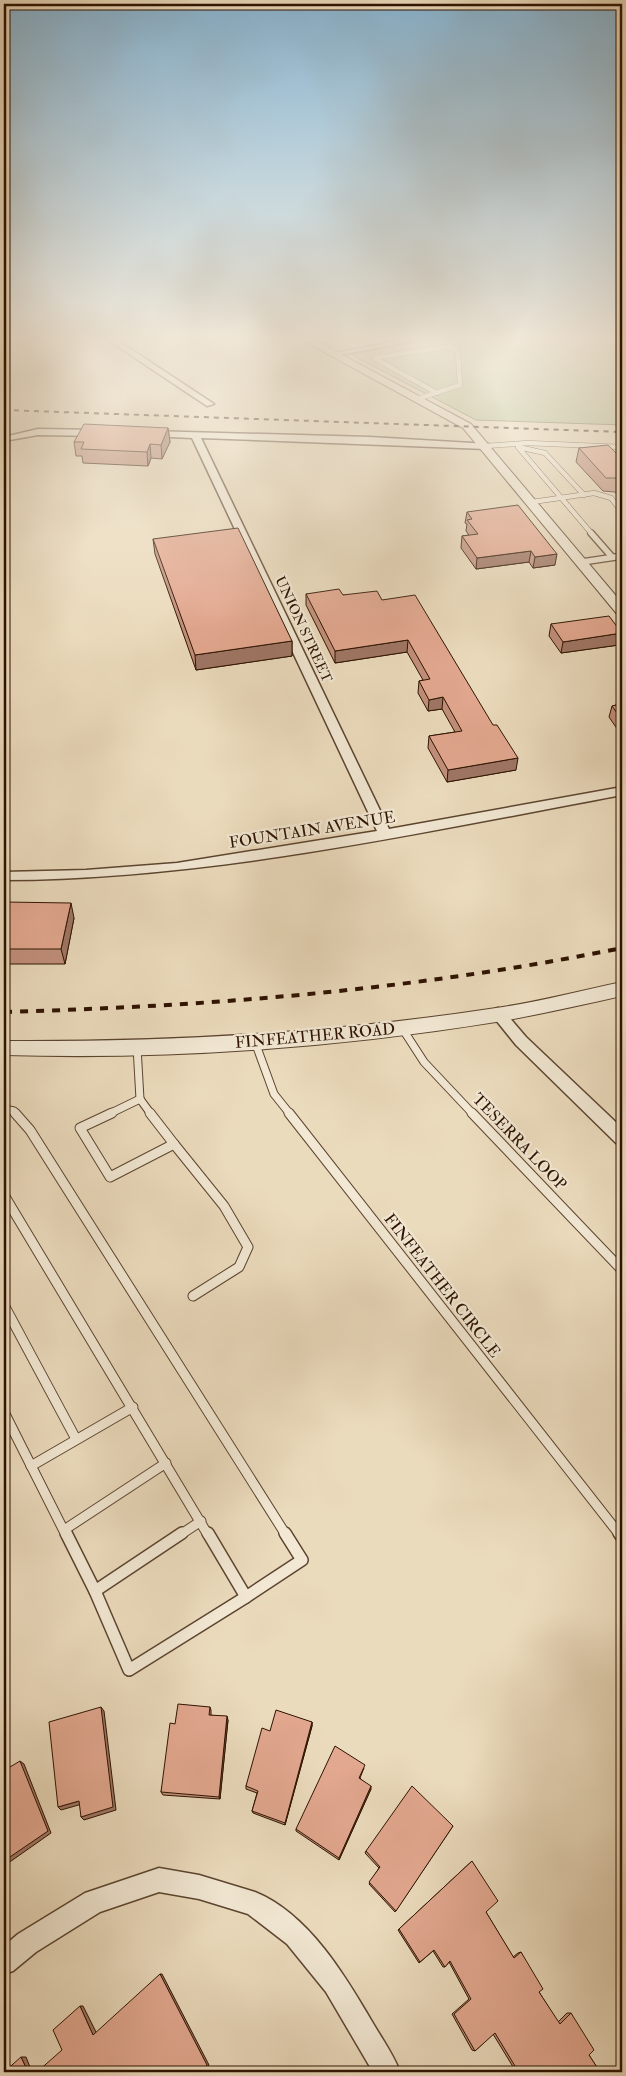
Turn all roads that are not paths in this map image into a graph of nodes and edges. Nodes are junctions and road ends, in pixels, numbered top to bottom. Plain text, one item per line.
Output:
1 (34, 433) edge
2 (97, 433) edge
3 (105, 433) edge
4 (474, 433) edge
5 (143, 434) edge
6 (196, 437) junction
7 (4, 439) edge
8 (517, 445) junction
9 (486, 446) junction
10 (622, 447) edge
11 (584, 495) junction
12 (560, 498) junction
13 (532, 502) junction
14 (622, 512) edge
15 (612, 556) junction
16 (622, 556) edge
17 (582, 562) junction
18 (622, 610) edge
19 (622, 791) edge
20 (385, 834) junction
21 (4, 876) edge
22 (622, 989) edge
23 (498, 1014) junction
24 (402, 1028) junction
25 (255, 1042) junction
26 (137, 1047) junction
27 (4, 1048) edge
28 (140, 1099) junction
29 (4, 1109) edge
30 (622, 1138) edge
31 (174, 1144) junction
32 (5, 1200) edge
33 (622, 1270) edge
34 (193, 1296) dead end
35 (4, 1305) edge
36 (133, 1407) junction
37 (4, 1412) edge
38 (76, 1440) junction
39 (166, 1463) junction
40 (31, 1466) junction
41 (202, 1521) junction
42 (64, 1530) junction
43 (622, 1537) edge
44 (95, 1590) junction
45 (246, 1597) junction
46 (4, 1962) edge
47 (386, 2072) edge

1 - 7 street
2 - 3 street
4 - 9 street
5 - 6 street
6 - 9 street
6 - 20 street, UNION STREET
8 - 9 lane
8 - 10 lane
8 - 11 lane
8 - 12 lane
9 - 13 street
11 - 12 lane
11 - 14 lane
12 - 13 lane
12 - 15 lane
13 - 17 street
15 - 16 lane
15 - 17 lane
17 - 18 street
19 - 20 street, FOUNTAIN AVENUE
20 - 21 street, FOUNTAIN AVENUE
22 - 23 street, FINFEATHER ROAD
23 - 24 street, FINFEATHER ROAD
23 - 30 street
24 - 25 street, FINFEATHER ROAD
24 - 33 lane, TESERRA LOOP
25 - 26 street, FINFEATHER ROAD
25 - 43 lane, FINFEATHER CIRCLE
26 - 27 street, FINFEATHER ROAD
26 - 28 lane
28 - 31 lane
28 - 31 lane
29 - 45 lane
31 - 34 lane
32 - 36 lane
35 - 38 lane
36 - 38 lane
36 - 39 lane
37 - 40 lane
38 - 40 lane
39 - 41 lane
39 - 42 lane
40 - 42 lane
41 - 44 lane
41 - 45 lane
42 - 44 lane
44 - 45 lane
46 - 47 street

